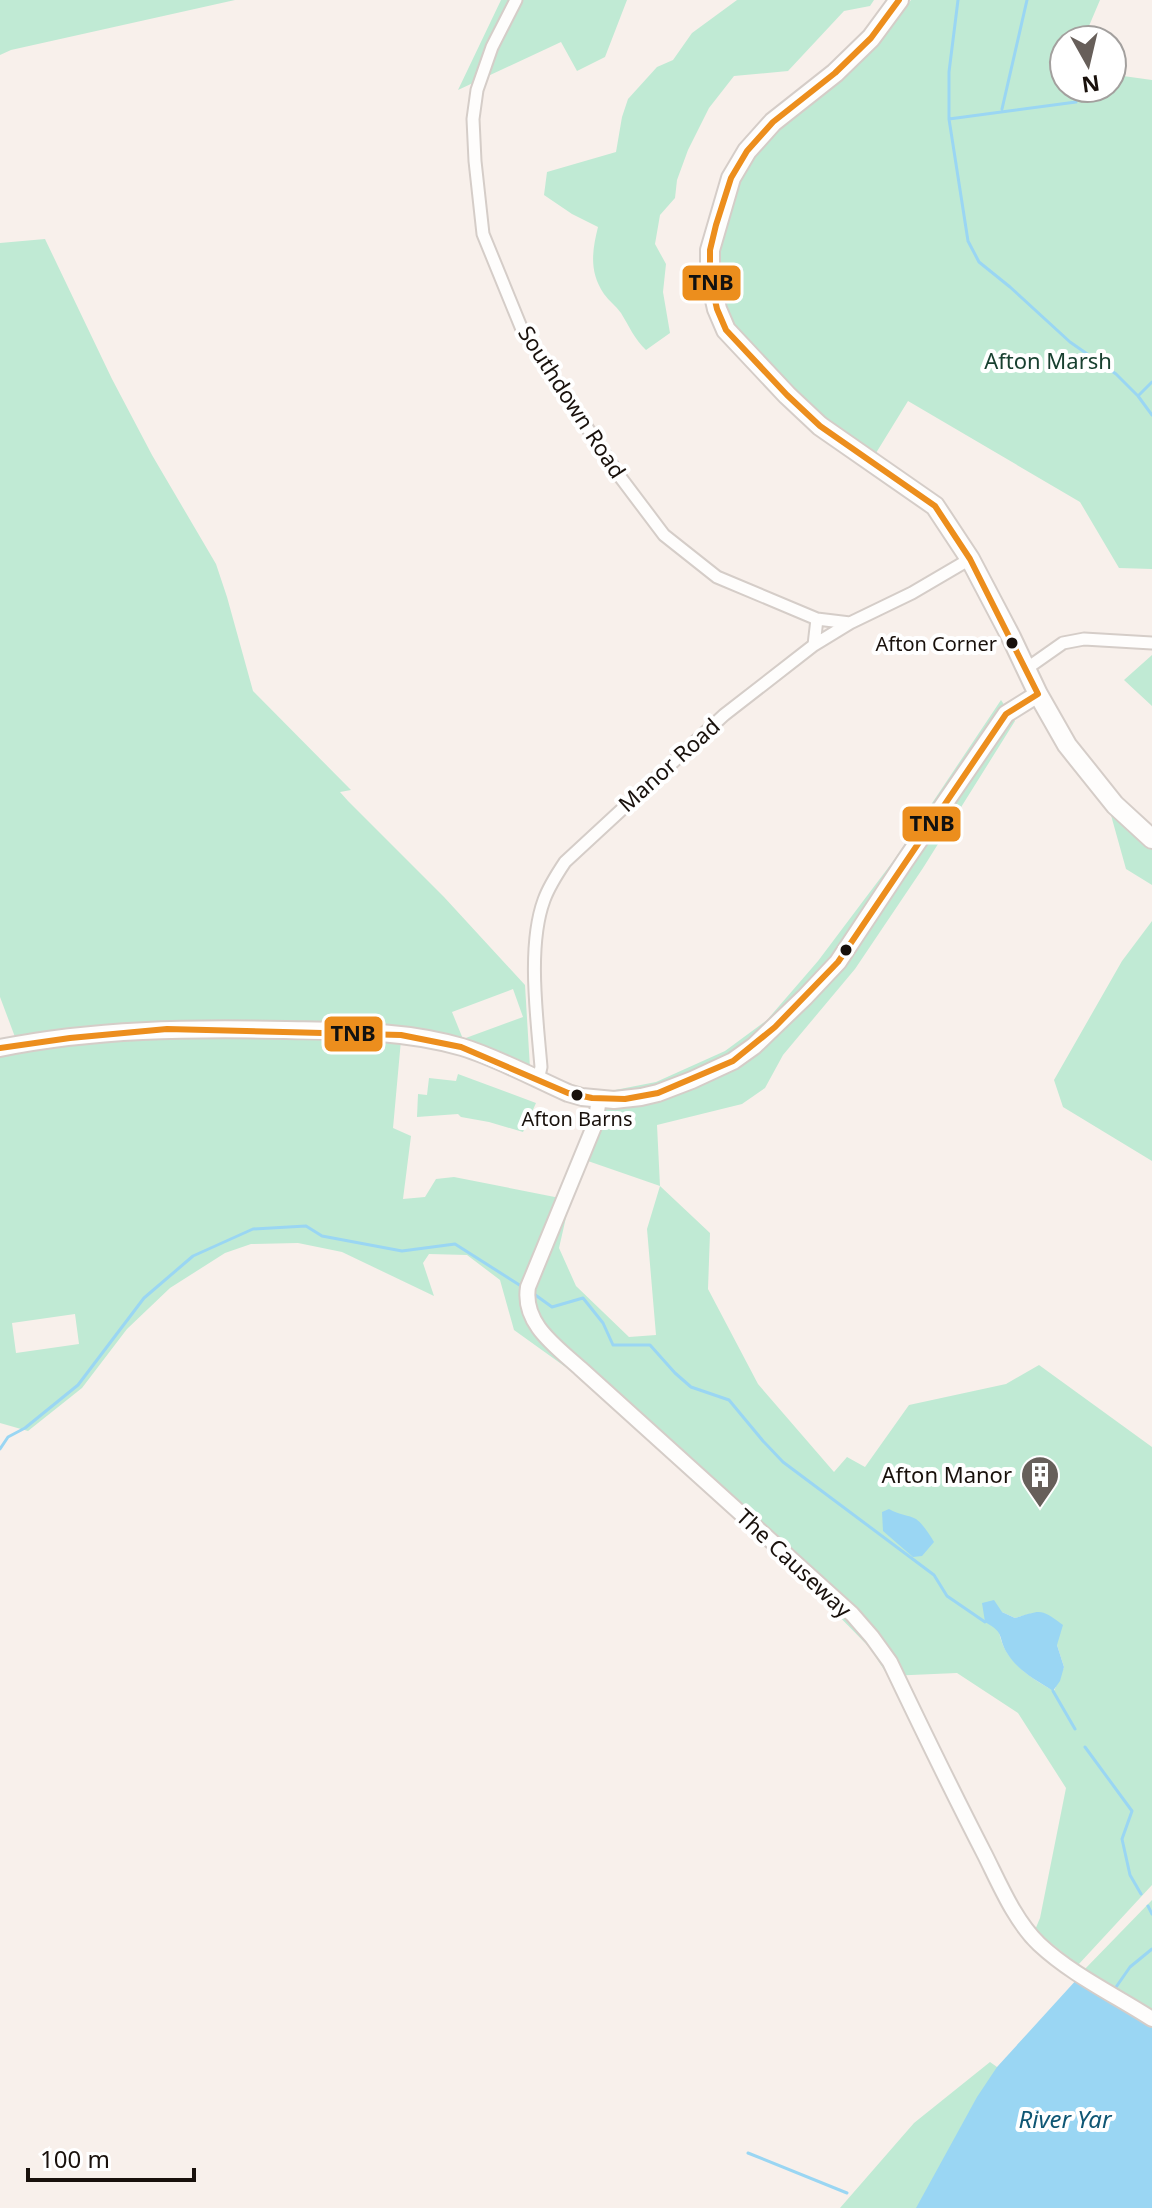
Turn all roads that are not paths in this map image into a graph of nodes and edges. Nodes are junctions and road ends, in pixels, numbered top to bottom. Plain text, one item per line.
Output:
1 (516, 0) edge
2 (899, 0) edge
3 (970, 559) junction
4 (817, 619) junction
5 (850, 623) junction
6 (1152, 643) edge
7 (814, 645) junction
8 (1026, 669) junction
9 (1038, 694) junction
10 (1152, 839) edge
11 (0, 1048) edge
12 (538, 1080) junction
13 (599, 1099) junction
14 (1152, 2019) edge

1 - 4 street, Southdown Road
2 - 3 main road
3 - 5 street, Manor Road
3 - 8 main road
4 - 5 street, Southdown Road
4 - 7 street
5 - 7 street, Manor Road
6 - 8 street
7 - 12 street, Manor Road
8 - 9 main road
9 - 10 main road
9 - 13 main road
11 - 12 main road
12 - 13 main road
13 - 14 street, The Causeway

